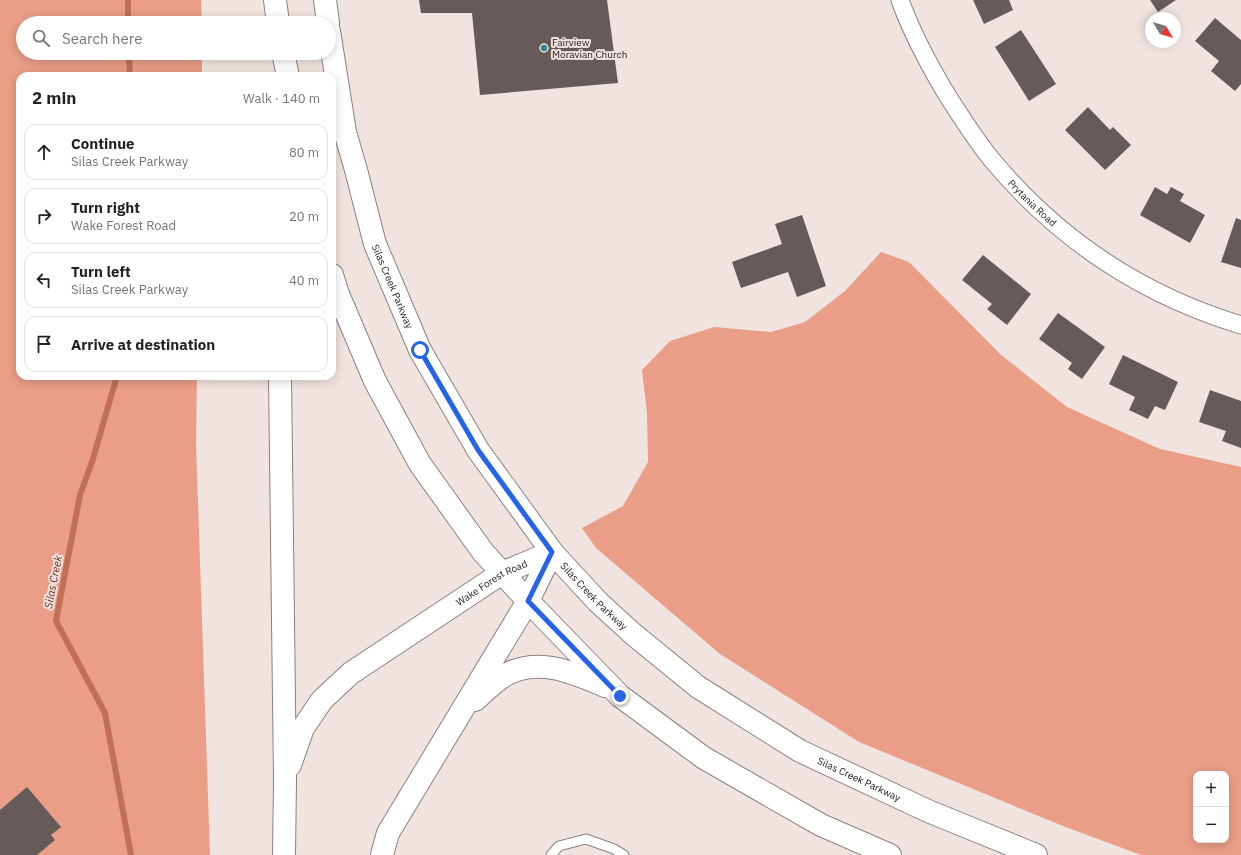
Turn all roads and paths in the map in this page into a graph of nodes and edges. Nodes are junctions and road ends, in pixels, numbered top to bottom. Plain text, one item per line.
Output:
1 (325, 0) edge
2 (900, 0) edge
3 (327, 16) edge
4 (276, 60) edge
5 (285, 60) edge
6 (334, 60) edge
7 (277, 72) edge
8 (287, 72) edge
9 (335, 72) edge
10 (336, 75) edge
11 (336, 288) edge
12 (1241, 325) edge
13 (280, 380) edge
14 (552, 552) junction
15 (502, 573) junction
16 (528, 601) junction
17 (613, 689) junction
18 (460, 714) junction
19 (285, 780) junction
20 (284, 855) edge
21 (382, 855) edge
22 (551, 855) edge
23 (624, 855) edge
24 (890, 855) edge
25 (1036, 855) edge

1 - 3 main road
2 - 12 street, Prytania Road
4 - 7 main road
5 - 8 main road
6 - 9 main road, Silas Creek Parkway
10 - 14 main road, Silas Creek Parkway
11 - 15 main road
13 - 19 main road, Wake Forest Road
14 - 15 main road, Wake Forest Road
14 - 16 main road, Wake Forest Road
14 - 25 main road, Silas Creek Parkway
15 - 16 main road
15 - 19 main road, Wake Forest Road
16 - 17 main road
16 - 18 main road, Wake Forest Road
17 - 18 main road
17 - 24 main road
18 - 21 main road, Wake Forest Road
19 - 20 main road, Wake Forest Road
22 - 23 lane

